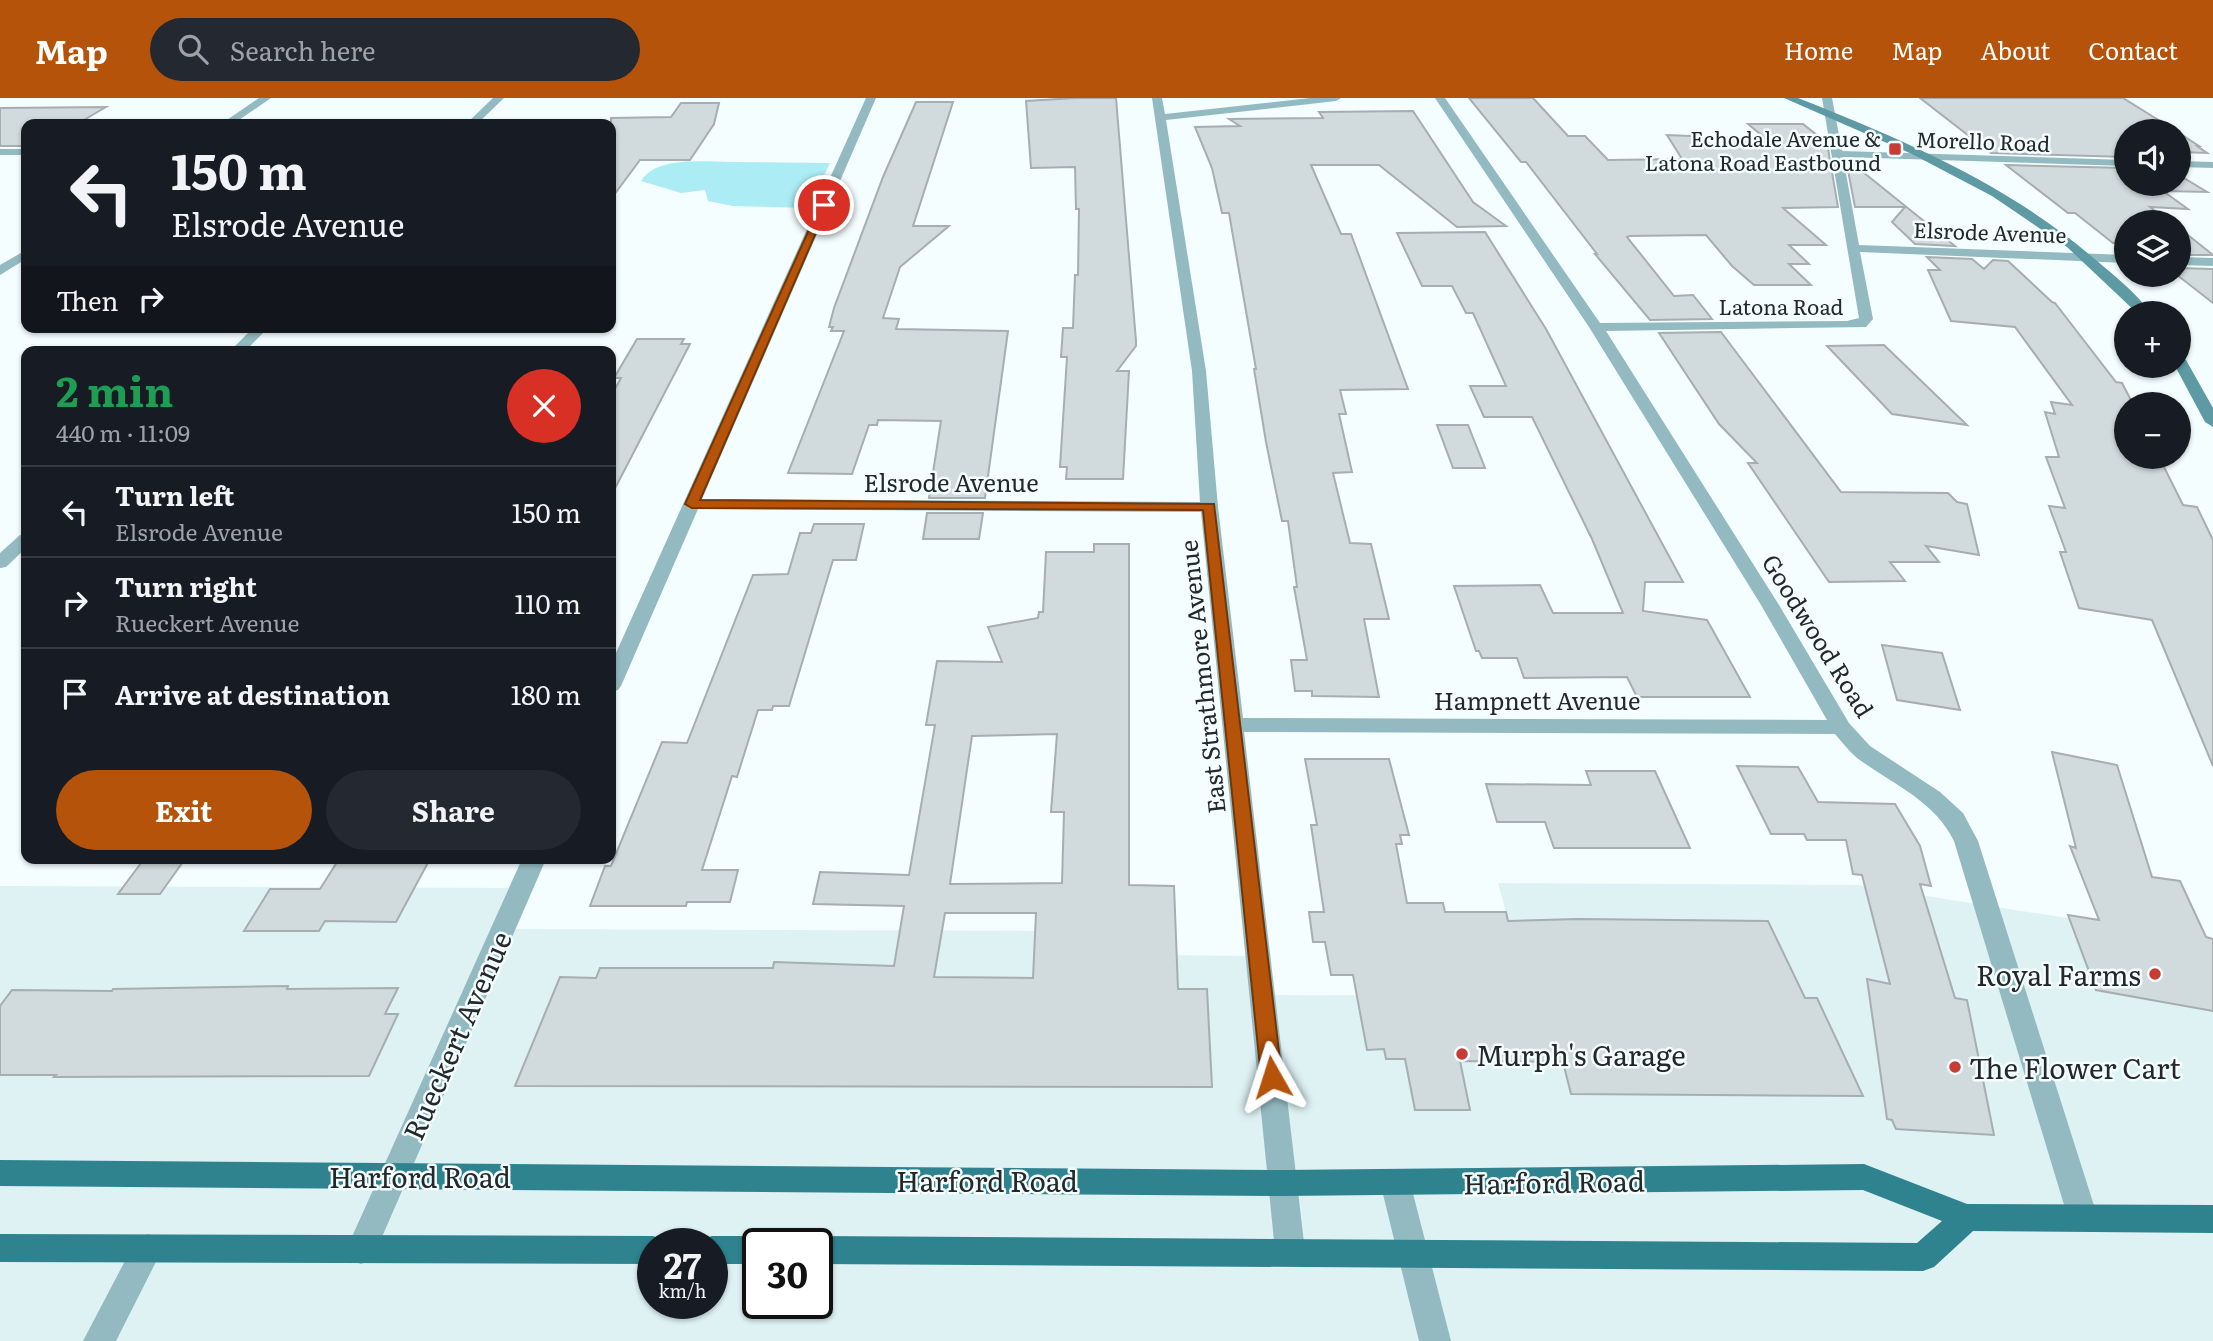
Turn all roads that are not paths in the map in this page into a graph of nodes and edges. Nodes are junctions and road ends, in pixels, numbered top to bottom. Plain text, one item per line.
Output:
1 (265, 98) edge
2 (499, 98) edge
3 (872, 98) edge
4 (1336, 98) edge
5 (1440, 98) edge
6 (1789, 98) edge
7 (1827, 98) edge
8 (1159, 108) edge
9 (1830, 114) junction
10 (234, 119) edge
11 (476, 119) edge
12 (0, 152) edge
13 (21, 152) edge
14 (1838, 154) junction
15 (1932, 158) junction
16 (2114, 163) edge
17 (2191, 164) edge
18 (2213, 165) edge
19 (1852, 248) junction
20 (21, 257) edge
21 (2088, 258) junction
22 (2114, 259) edge
23 (2191, 261) edge
24 (2213, 261) edge
25 (0, 271) edge
26 (2132, 301) edge
27 (1596, 327) junction
28 (256, 333) edge
29 (242, 346) edge
30 (2189, 378) edge
31 (2213, 422) edge
32 (692, 504) junction
33 (1209, 507) junction
34 (21, 544) edge
35 (0, 563) edge
36 (616, 675) edge
37 (1233, 725) junction
38 (1841, 727) junction
39 (532, 864) edge
40 (0, 1173) edge
41 (394, 1176) junction
42 (1282, 1182) junction
43 (1395, 1182) junction
44 (1967, 1217) junction
45 (2083, 1218) junction
46 (2213, 1219) edge
47 (0, 1248) edge
48 (148, 1248) junction
49 (361, 1250) junction
50 (637, 1250) edge
51 (833, 1250) edge
52 (1290, 1251) junction
53 (1413, 1252) junction
54 (99, 1341) edge
55 (1435, 1341) edge

1 - 10 street
2 - 11 street
3 - 32 street
4 - 8 street
5 - 27 street, Goodwood Road
6 - 9 main road
7 - 9 street, Latona Road
8 - 33 street, East Strathmore Avenue
9 - 14 street, Latona Road
9 - 15 main road
12 - 13 street
14 - 15 street, Morello Road
14 - 19 street, Latona Road
15 - 16 street, Morello Road
15 - 21 main road
17 - 18 street
19 - 21 street, Elsrode Avenue
19 - 27 street, Latona Road
20 - 25 street
21 - 22 street, Elsrode Avenue
21 - 26 main road
23 - 24 street
27 - 38 street, Goodwood Road
28 - 29 street
30 - 31 main road
32 - 33 street, Elsrode Avenue
32 - 36 street
33 - 37 street, East Strathmore Avenue
34 - 35 street
37 - 38 street, Hampnett Avenue
37 - 42 street, East Strathmore Avenue
38 - 45 street, Goodwood Road
39 - 41 street, Rueckert Avenue
40 - 41 main road, Harford Road
41 - 42 main road, Harford Road
41 - 49 street, Rueckert Avenue
42 - 43 main road, Harford Road
42 - 52 street, East Strathmore Avenue
43 - 44 main road, Harford Road
43 - 53 street
44 - 45 main road, Harford Road
44 - 53 main road
45 - 46 main road, Harford Road
47 - 48 main road
48 - 49 main road
48 - 54 street
49 - 50 main road
51 - 52 main road
52 - 53 main road
53 - 55 street

